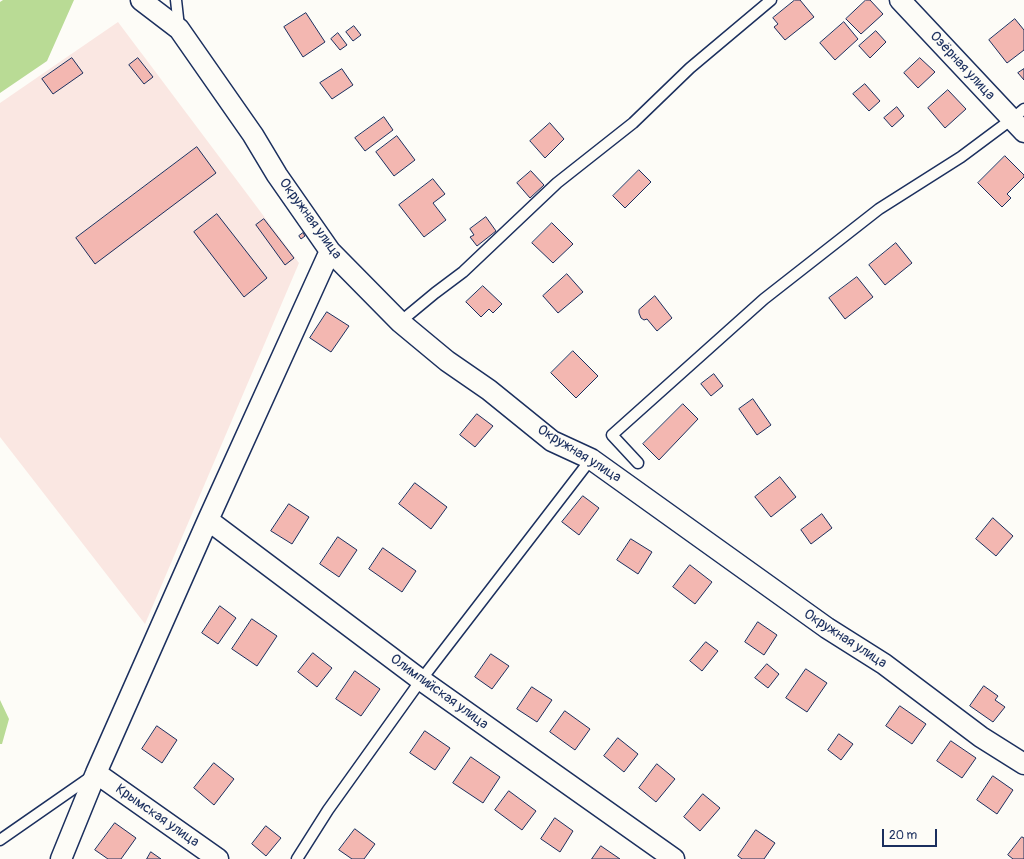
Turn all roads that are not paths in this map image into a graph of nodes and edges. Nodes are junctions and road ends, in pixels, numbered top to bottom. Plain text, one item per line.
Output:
1 (141, 0) edge
2 (176, 0) edge
3 (771, 0) edge
4 (900, 0) edge
5 (179, 29) junction
6 (1020, 120) edge
7 (330, 251) junction
8 (400, 322) junction
9 (591, 459) junction
10 (638, 463) dead end
11 (208, 520) junction
12 (421, 680) junction
13 (1024, 764) edge
14 (96, 773) junction
15 (0, 840) edge
16 (62, 859) edge
17 (218, 859) edge
18 (298, 859) edge
19 (674, 859) edge

1 - 5 street, Окружная улица
2 - 5 lane
3 - 8 lane
4 - 6 street, Озёрная улица
5 - 7 street, Окружная улица
6 - 10 lane
7 - 8 street, Окружная улица
7 - 11 street
8 - 9 street, Окружная улица
9 - 12 lane
9 - 13 street, Окружная улица
11 - 12 street, Олимпийская улица
11 - 14 street
12 - 18 lane
12 - 19 street, Олимпийская улица
14 - 15 lane
14 - 16 street
14 - 17 street, Крымская улица

